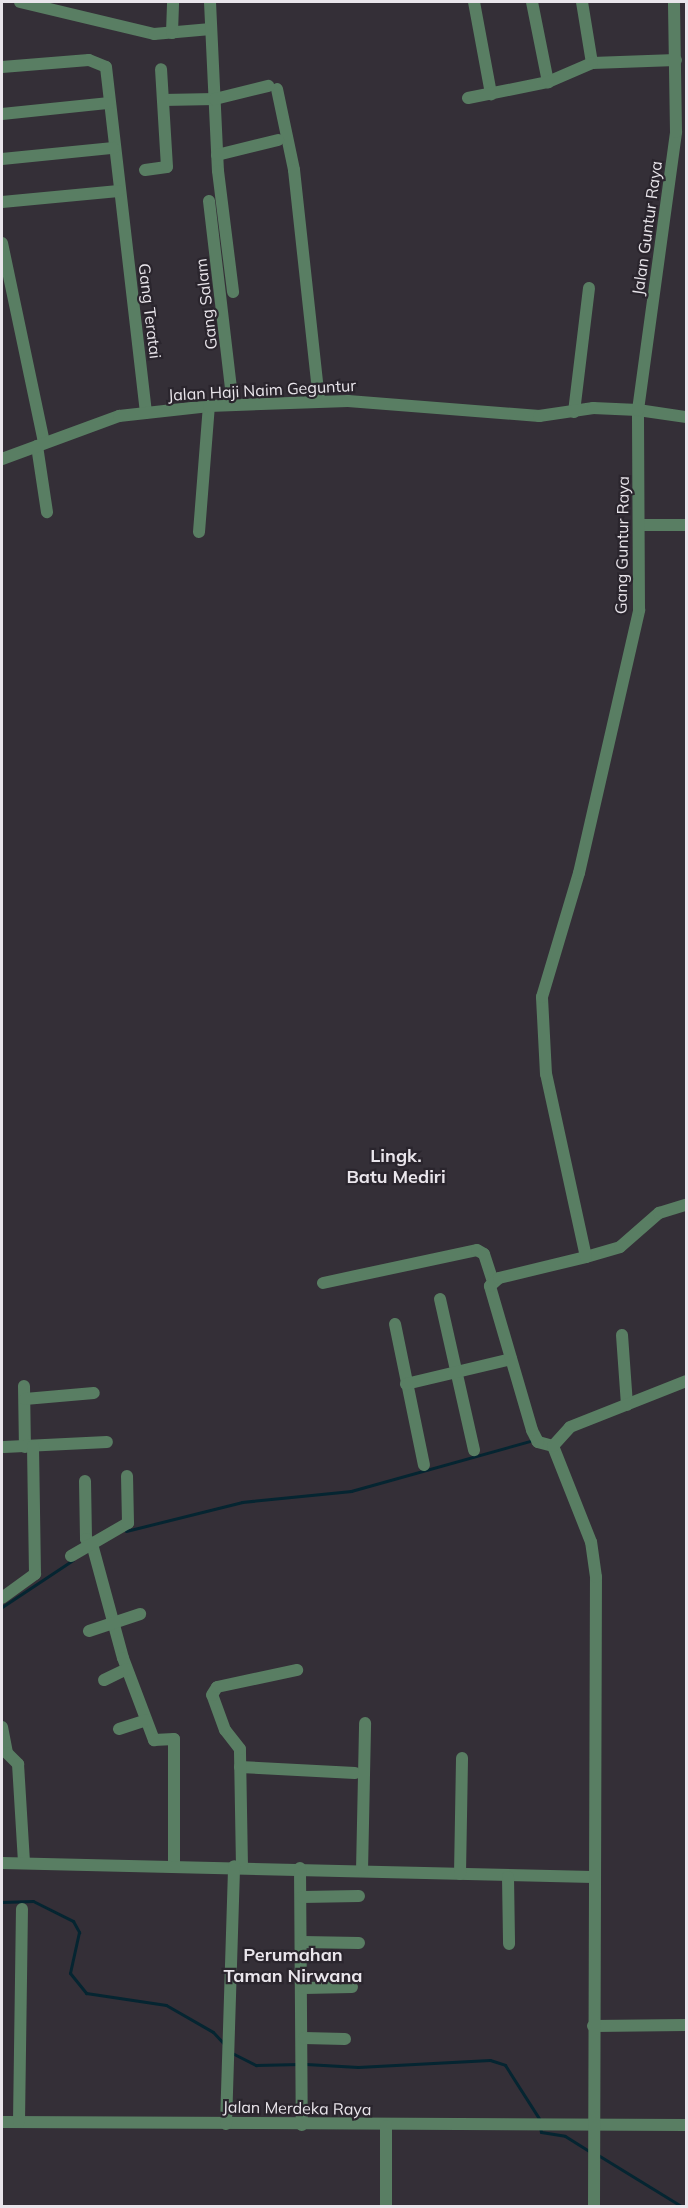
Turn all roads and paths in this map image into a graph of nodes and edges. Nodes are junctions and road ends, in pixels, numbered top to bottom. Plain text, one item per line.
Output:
1 (20, 2) edge
2 (173, 2) edge
3 (210, 2) edge
4 (474, 2) edge
5 (532, 2) edge
6 (582, 2) edge
7 (674, 2) edge
8 (44, 4) edge
9 (211, 29) junction
10 (172, 33) junction
11 (676, 60) junction
12 (592, 63) junction
13 (2, 67) edge
14 (161, 69) dead end
15 (548, 82) junction
16 (490, 94) junction
17 (468, 98) dead end
18 (215, 99) junction
19 (163, 100) junction
20 (109, 103) junction
21 (2, 114) edge
22 (278, 140) dead end
23 (113, 148) junction
24 (218, 156) junction
25 (2, 159) edge
26 (145, 170) dead end
27 (118, 191) junction
28 (209, 201) dead end
29 (2, 202) edge
30 (2, 243) edge
31 (590, 288) dead end
32 (233, 292) dead end
33 (319, 401) junction
34 (233, 405) junction
35 (209, 410) junction
36 (574, 412) junction
37 (146, 413) junction
38 (638, 417) junction
39 (687, 417) edge
40 (39, 449) junction
41 (2, 459) edge
42 (47, 512) dead end
43 (640, 525) junction
44 (687, 525) edge
45 (199, 532) dead end
46 (687, 1205) edge
47 (586, 1257) junction
48 (493, 1281) junction
49 (323, 1283) dead end
50 (440, 1299) dead end
51 (394, 1324) dead end
52 (622, 1335) dead end
53 (511, 1359) junction
54 (456, 1373) junction
55 (686, 1383) edge
56 (406, 1384) junction
57 (94, 1393) dead end
58 (627, 1405) junction
59 (107, 1442) dead end
60 (553, 1446) junction
61 (4, 1447) dead end
62 (29, 1447) junction
63 (474, 1450) dead end
64 (424, 1465) dead end
65 (127, 1476) dead end
66 (85, 1481) dead end
67 (92, 1544) junction
68 (71, 1556) dead end
69 (2, 1599) edge
70 (140, 1614) dead end
71 (113, 1622) junction
72 (89, 1631) dead end
73 (127, 1669) junction
74 (297, 1670) dead end
75 (104, 1680) dead end
76 (146, 1720) junction
77 (365, 1723) dead end
78 (2, 1727) edge
79 (119, 1729) dead end
80 (462, 1758) dead end
81 (240, 1767) junction
82 (355, 1773) dead end
83 (2, 1863) edge
84 (24, 1863) junction
85 (174, 1865) junction
86 (238, 1867) junction
87 (300, 1868) junction
88 (362, 1871) junction
89 (460, 1874) junction
90 (508, 1877) junction
91 (593, 1877) junction
92 (359, 1896) dead end
93 (302, 1897) junction
94 (22, 1909) dead end
95 (303, 1942) junction
96 (359, 1943) dead end
97 (509, 1944) dead end
98 (352, 1987) dead end
99 (304, 1988) junction
100 (687, 2025) edge
101 (593, 2026) junction
102 (304, 2038) junction
103 (345, 2039) dead end
104 (2, 2122) edge
105 (19, 2122) junction
106 (591, 2123) junction
107 (226, 2124) junction
108 (687, 2125) edge
109 (302, 2126) junction
110 (386, 2126) junction
111 (386, 2206) edge
112 (594, 2206) edge

1 - 8 street
2 - 10 street
3 - 9 street
4 - 16 street
5 - 15 street
6 - 12 street
7 - 11 street, Jalan Guntur Raya
8 - 10 street
9 - 10 street
9 - 18 street
11 - 12 street
11 - 38 street, Jalan Guntur Raya
12 - 15 street
13 - 20 street, Gang Teratai
14 - 19 street
15 - 16 street
16 - 17 street
18 - 19 street
18 - 24 street
18 - 33 street
19 - 26 street
20 - 21 street
20 - 23 street, Gang Teratai
22 - 24 street
23 - 25 street
23 - 27 street, Gang Teratai
24 - 32 street
27 - 29 street
27 - 37 street, Gang Teratai
28 - 34 street, Gang Salam
30 - 40 street
31 - 36 street
33 - 34 street, Jalan Haji Naim Geguntur
33 - 36 street, Jalan Haji Naim Geguntur
34 - 35 street, Jalan Haji Naim Geguntur
35 - 37 street, Jalan Haji Naim Geguntur
35 - 45 street
36 - 38 street, Jalan Haji Naim Geguntur
37 - 40 street, Jalan Haji Naim Geguntur
38 - 39 street
38 - 43 street, Gang Guntur Raya
40 - 41 street, Jalan Haji Naim Geguntur
40 - 42 street
43 - 44 street
43 - 47 street, Gang Guntur Raya
46 - 47 street
47 - 48 street
48 - 49 street
48 - 53 street
50 - 54 street
51 - 56 street
52 - 58 street
53 - 54 street
53 - 60 street
54 - 56 street
54 - 63 street
55 - 58 street
56 - 64 street
57 - 62 street
58 - 60 street
59 - 62 street
60 - 91 street
61 - 62 street
62 - 69 street
65 - 67 street
66 - 67 street
67 - 68 street
67 - 71 street
70 - 71 street
71 - 72 street
71 - 73 street
73 - 75 street
73 - 76 street
74 - 81 street
76 - 79 street
76 - 85 street
77 - 88 street
78 - 84 street
80 - 89 street
81 - 82 street
81 - 86 street
83 - 84 street
84 - 85 street
85 - 86 street
86 - 87 street
86 - 107 street
87 - 88 street
87 - 93 street
88 - 89 street
89 - 90 street
90 - 91 street
90 - 97 street
91 - 101 street
92 - 93 street
93 - 95 street
94 - 105 street
95 - 96 street
95 - 99 street
98 - 99 street
99 - 102 street
100 - 101 street
101 - 106 street
102 - 103 street
102 - 109 street
104 - 105 street, Jalan Merdeka Raya
105 - 107 street, Jalan Merdeka Raya
106 - 108 street, Jalan Merdeka Raya
106 - 110 street, Jalan Merdeka Raya
106 - 112 street
107 - 109 street, Jalan Merdeka Raya
109 - 110 street, Jalan Merdeka Raya
110 - 111 street

